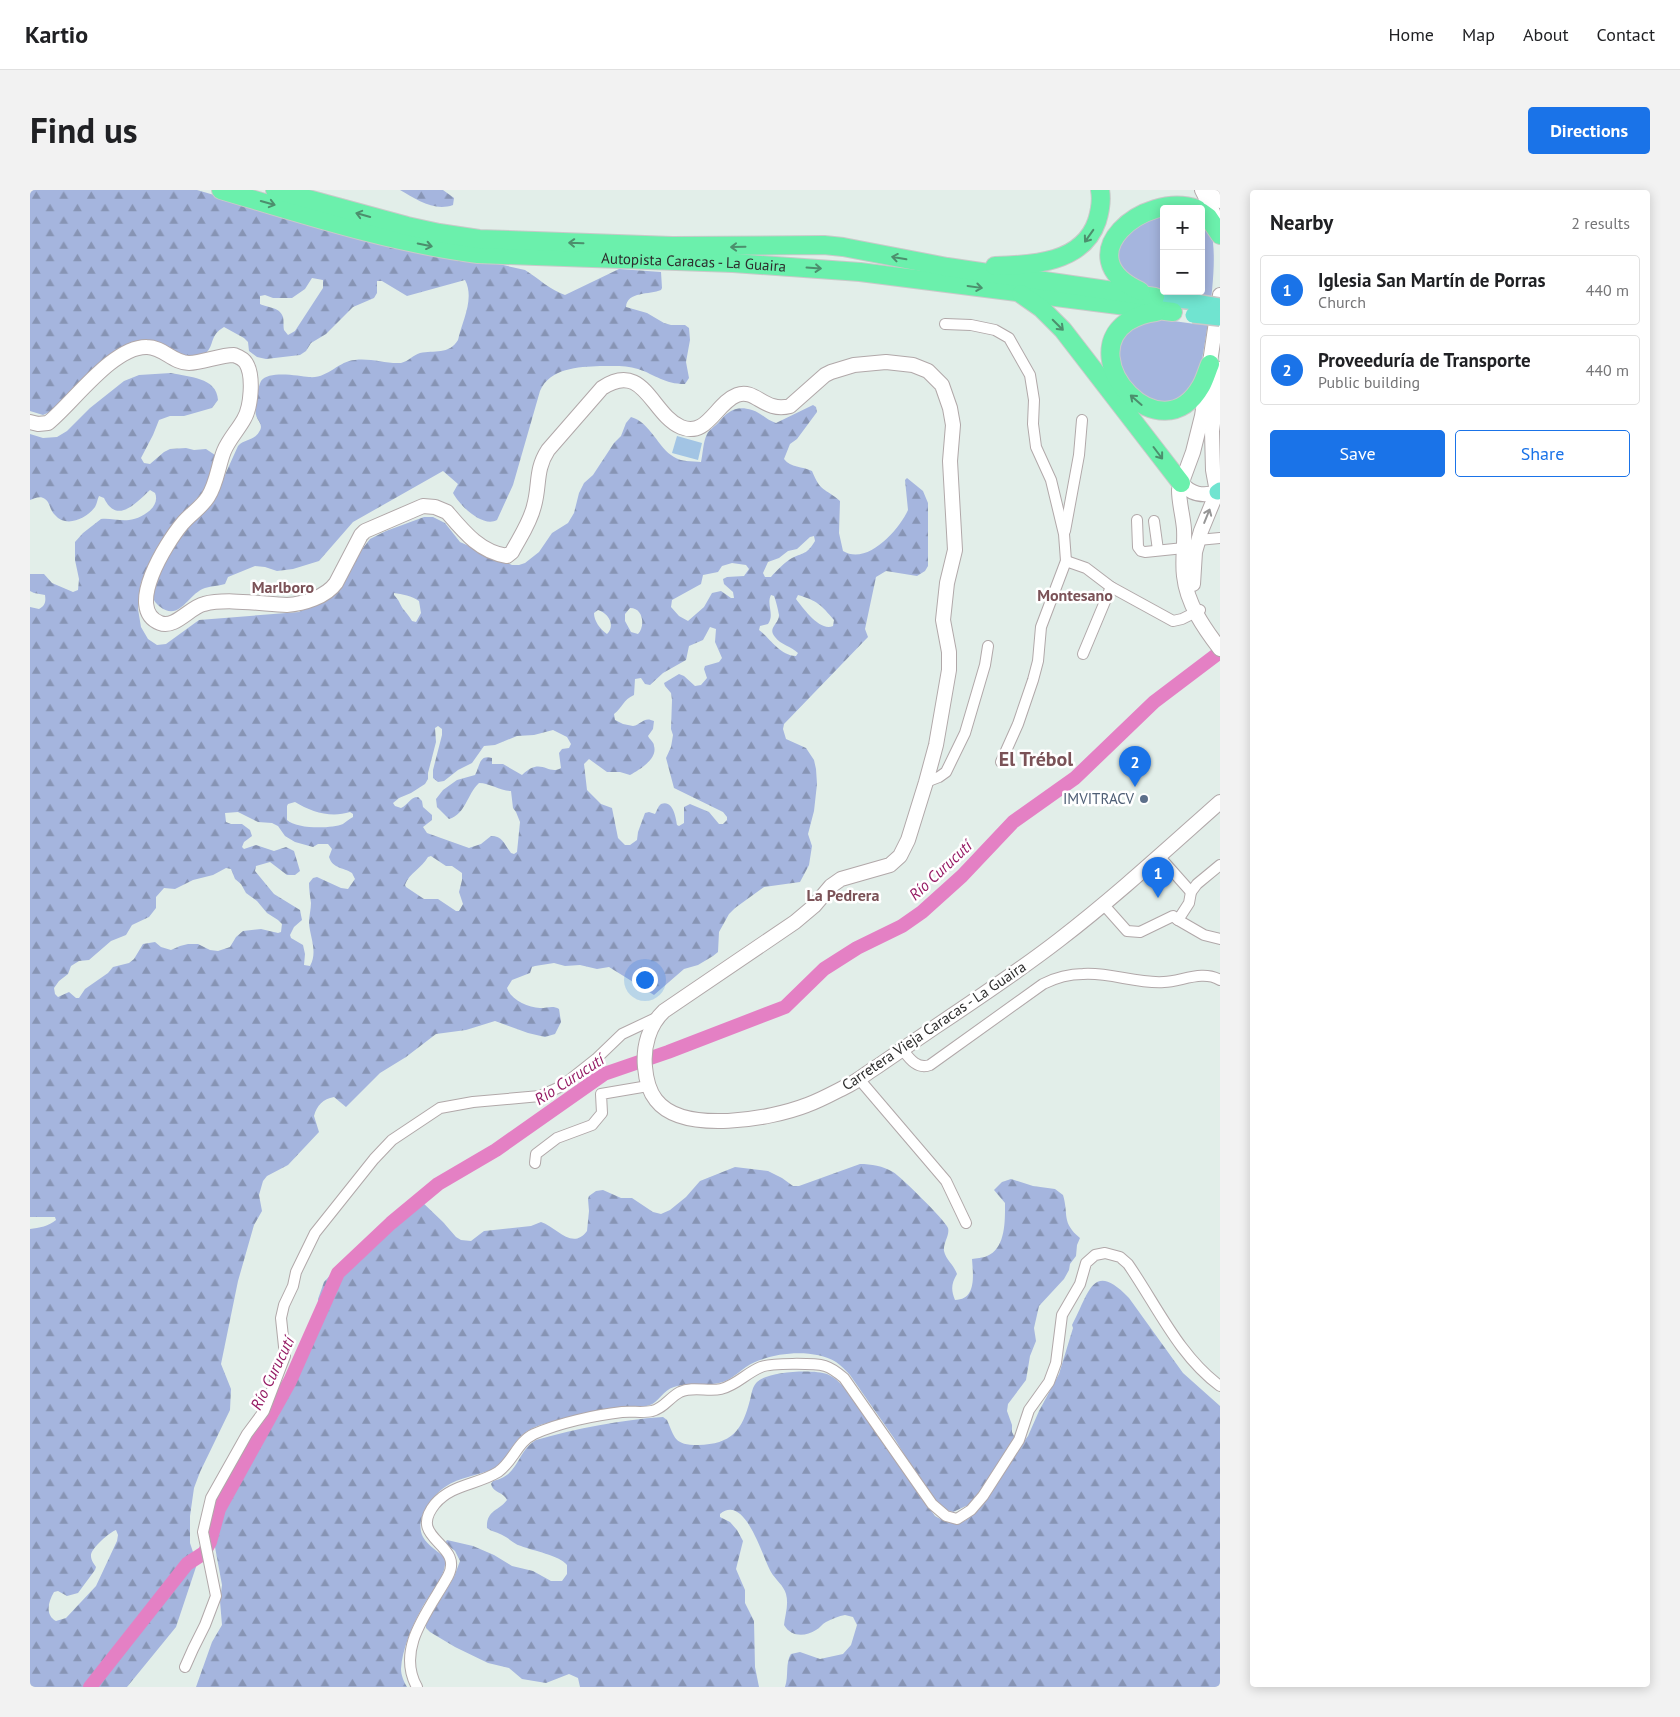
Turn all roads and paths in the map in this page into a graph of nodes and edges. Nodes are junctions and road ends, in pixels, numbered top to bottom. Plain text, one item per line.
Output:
1 (221, 190) edge
2 (275, 190) edge
3 (1100, 190) edge
4 (1202, 190) edge
5 (1215, 190) edge
6 (1220, 201) edge
7 (1191, 205) edge
8 (1205, 215) edge
9 (1220, 234) edge
10 (947, 267) junction
11 (1021, 293) junction
12 (1220, 295) edge
13 (1155, 297) junction
14 (1220, 306) edge
15 (1194, 309) junction
16 (1173, 312) junction
17 (1220, 318) edge
18 (945, 324) dead end
19 (1215, 367) edge
20 (1082, 420) dead end
21 (30, 422) edge
22 (1181, 483) junction
23 (1218, 491) edge
24 (1137, 520) dead end
25 (1154, 521) dead end
26 (1064, 534) junction
27 (1220, 538) edge
28 (1198, 540) junction
29 (1184, 548) junction
30 (1158, 550) junction
31 (1066, 561) junction
32 (1111, 587) junction
33 (1198, 611) junction
34 (1213, 633) edge
35 (988, 646) dead end
36 (1220, 649) edge
37 (1083, 654) dead end
38 (1001, 762) dead end
39 (926, 782) junction
40 (1220, 802) edge
41 (1159, 856) junction
42 (1220, 865) edge
43 (1192, 892) junction
44 (1103, 904) junction
45 (1178, 920) junction
46 (1220, 939) edge
47 (1220, 980) edge
48 (658, 1016) junction
49 (902, 1049) junction
50 (859, 1079) junction
51 (648, 1086) junction
52 (535, 1163) dead end
53 (966, 1223) dead end
54 (1220, 1386) edge
55 (185, 1667) dead end
56 (417, 1687) edge

1 -> 11 highway, Autopista Caracas - La Guaira
10 -> 2 highway, Autopista Caracas - La Guaira
3 -> 10 highway
4 - 9 main road
5 - 6 main road
7 - 13 highway
8 - 9 highway
10 - 13 highway, Autopista Caracas - La Guaira
11 - 16 highway, Autopista Caracas - La Guaira
11 -> 22 highway
12 - 19 main road
13 - 15 main road
14 - 15 main road, bridge
15 - 16 main road
15 - 17 main road, bridge
19 -> 16 highway
18 - 26 street
19 - 22 main road
19 - 23 main road
20 - 26 street
21 - 39 main road, Carretera Vieja Caracas - La Guaira
22 - 23 main road
22 - 29 main road
28 -> 23 main road
24 - 30 street
25 - 30 street
26 - 31 street
27 - 28 street
28 - 33 main road
29 - 30 street
29 - 33 main road
31 - 32 street
31 - 38 street
32 - 33 street
32 - 37 street
33 - 34 main road
34 - 36 main road
35 - 39 street
39 - 48 main road, Carretera Vieja Caracas - La Guaira
40 - 41 main road, Carretera Vieja Caracas - La Guaira
41 - 43 street
41 - 44 main road, Carretera Vieja Caracas - La Guaira
42 - 43 street
43 - 45 street
44 - 45 street
44 - 49 main road, Carretera Vieja Caracas - La Guaira
45 - 46 street
47 - 49 street
48 - 51 main road, Carretera Vieja Caracas - La Guaira
48 - 55 street
49 - 50 main road, Carretera Vieja Caracas - La Guaira
50 - 51 main road, Carretera Vieja Caracas - La Guaira
50 - 53 street
51 - 52 street
54 - 56 street

